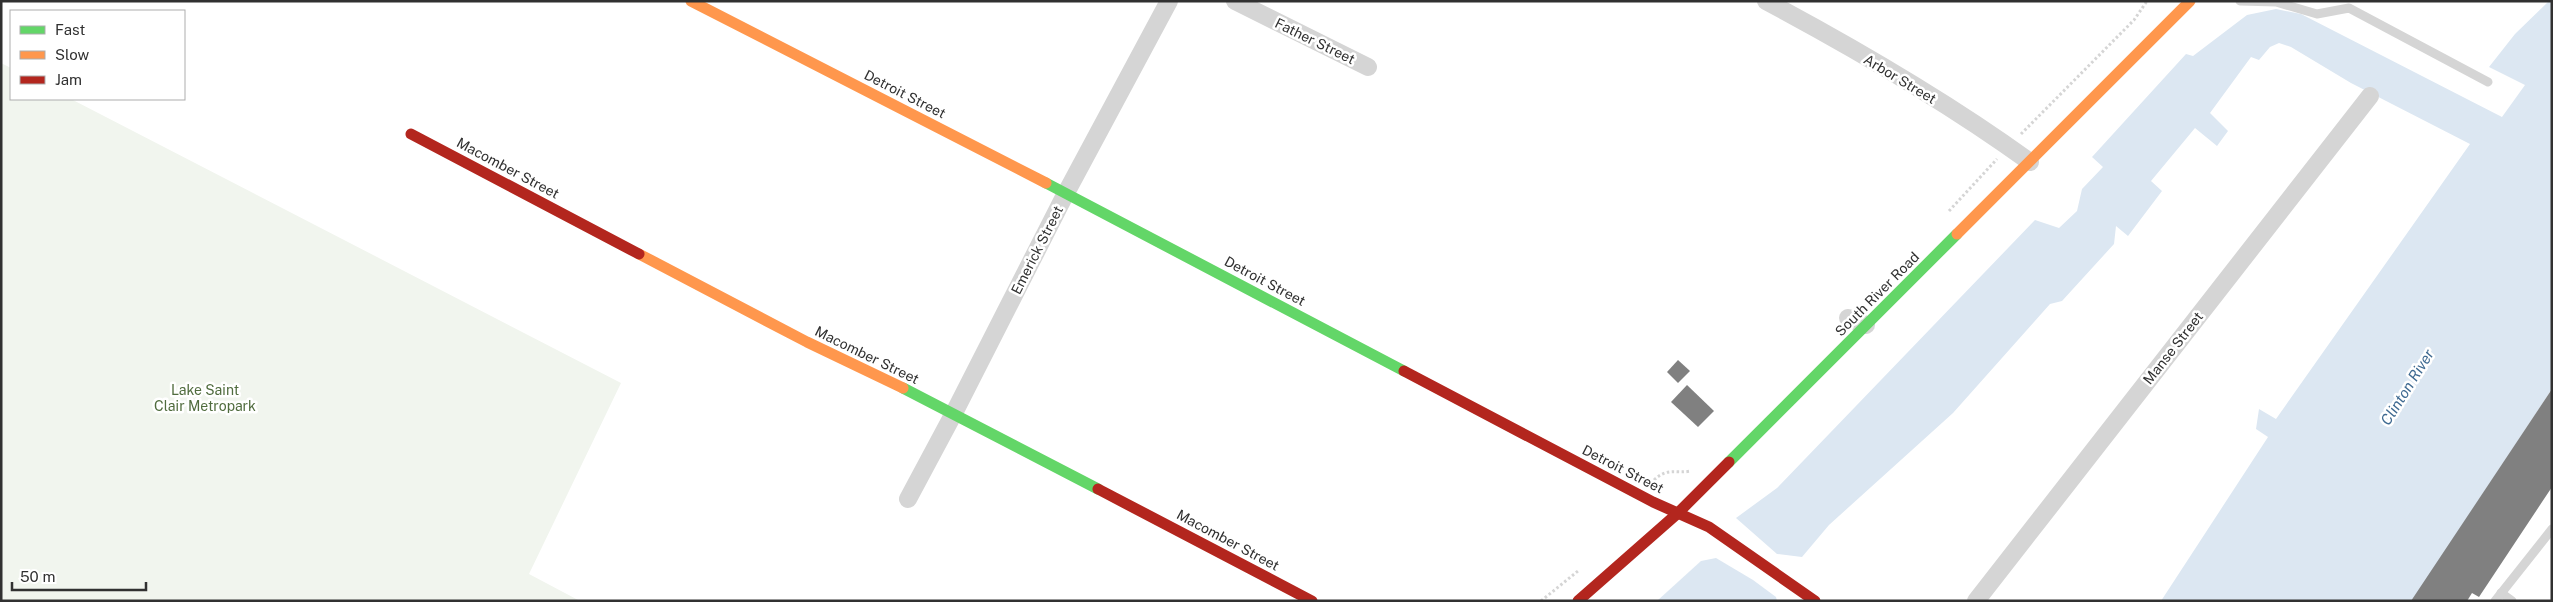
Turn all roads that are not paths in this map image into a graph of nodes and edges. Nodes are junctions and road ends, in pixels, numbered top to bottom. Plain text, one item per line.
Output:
1 (692, 1) edge
2 (1169, 1) edge
3 (1235, 1) edge
4 (1766, 1) edge
5 (2190, 1) edge
6 (2240, 1) edge
7 (1368, 67) dead end
8 (2488, 82) dead end
9 (2370, 96) dead end
10 (411, 134) dead end
11 (2030, 162) junction
12 (1066, 193) junction
13 (1848, 318) dead end
14 (1866, 325) junction
15 (954, 413) junction
16 (908, 499) dead end
17 (1678, 513) junction
18 (2551, 530) edge
19 (2498, 597) edge
20 (1312, 601) edge
21 (1578, 601) edge
22 (1816, 601) edge
23 (1976, 601) edge
24 (2512, 601) edge

1 - 12 street, Detroit Street
2 - 12 street, Emerick Street
3 - 7 street, Father Street
4 - 11 street, Arbor Street
5 - 11 street, South River Road
6 - 8 lane
9 - 23 street, Manse Street
10 - 15 street, Macomber Street
11 - 14 street, South River Road
12 - 15 street, Emerick Street
12 - 17 street, Detroit Street
13 - 14 street
14 - 17 street, South River Road
15 - 16 street, Emerick Street
15 - 20 street, Macomber Street
17 - 21 street, South River Road
17 - 22 street, Detroit Street
18 - 19 lane
19 - 24 lane

